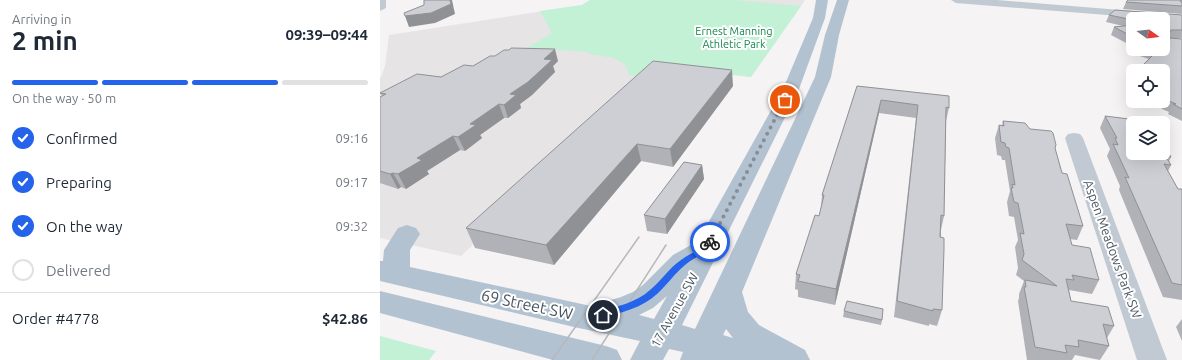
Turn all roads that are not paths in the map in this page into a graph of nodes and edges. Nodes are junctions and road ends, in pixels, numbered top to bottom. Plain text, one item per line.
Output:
1 (381, 0) edge
2 (822, 0) edge
3 (831, 0) edge
4 (843, 0) edge
5 (856, 0) edge
6 (956, 0) edge
7 (1021, 3) edge
8 (380, 8) edge
9 (1182, 18) edge
10 (834, 28) junction
11 (791, 88) junction
12 (1074, 138) dead end
13 (766, 205) junction
14 (380, 246) edge
15 (708, 247) junction
16 (389, 273) edge
17 (728, 292) junction
18 (380, 302) edge
19 (632, 314) junction
20 (661, 333) junction
21 (549, 350) edge
22 (700, 352) edge
23 (605, 360) edge
24 (646, 360) edge
25 (767, 360) edge
26 (794, 360) edge
27 (1152, 360) edge

1 - 8 street
2 - 11 main road, 17 Avenue SW
3 - 10 main road
4 - 10 main road
5 - 10 main road
6 - 7 street
7 - 9 street
10 - 13 main road
11 - 13 main road
11 - 15 main road, 17 Avenue SW
12 - 27 street, Aspen Meadows Park SW
13 - 17 main road
14 - 16 main road
15 - 19 main road
15 - 20 main road, 17 Avenue SW
16 - 19 main road, 69 Street SW
17 - 22 main road
17 - 26 main road
18 - 21 main road
19 - 20 main road, 69 Street SW
20 - 22 main road, 69 Street SW
20 - 24 main road, 17 Avenue SW
21 - 23 main road
22 - 25 main road, 69 Street SW

